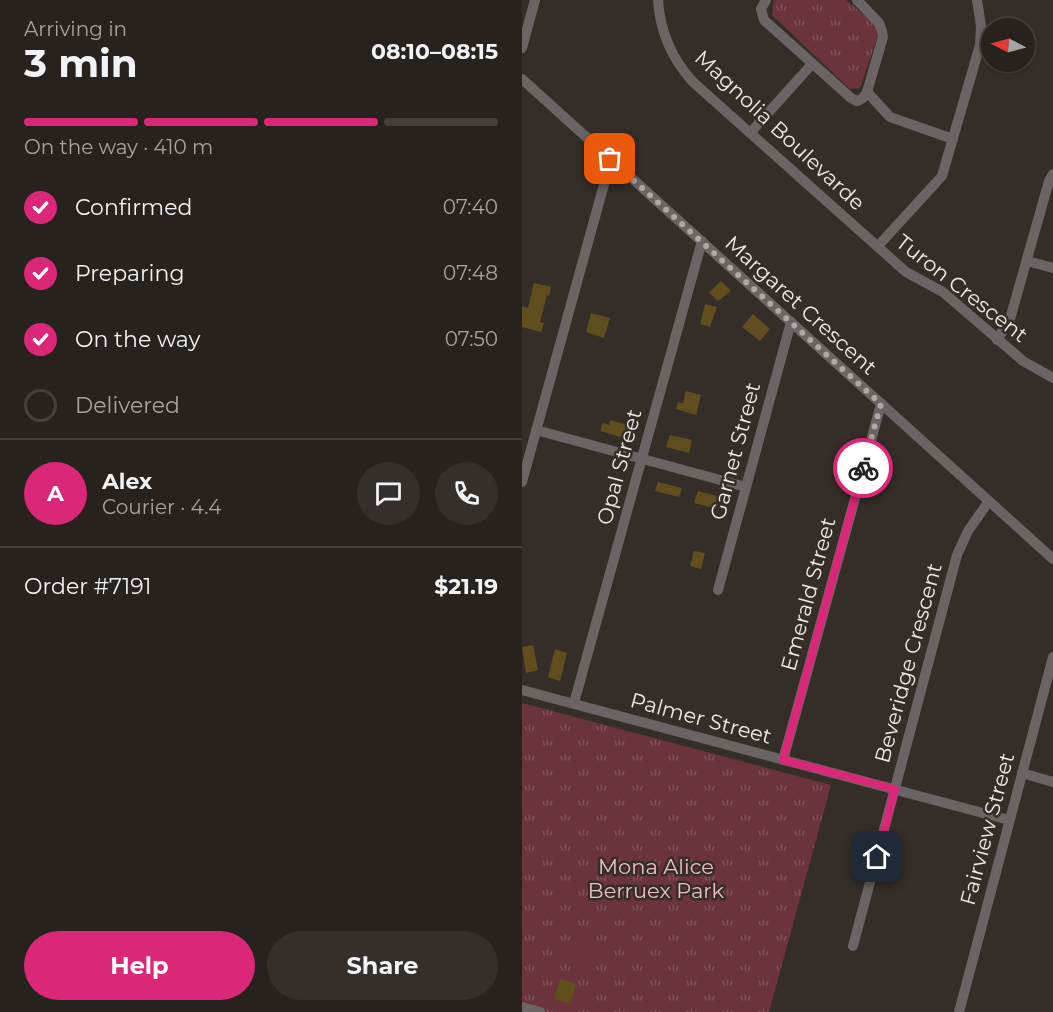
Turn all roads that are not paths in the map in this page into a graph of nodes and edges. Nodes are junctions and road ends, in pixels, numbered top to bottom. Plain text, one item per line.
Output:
1 (535, 0) edge
2 (658, 0) edge
3 (766, 0) edge
4 (857, 0) edge
5 (976, 0) edge
6 (522, 48) edge
7 (812, 64) junction
8 (522, 79) edge
9 (867, 92) junction
10 (750, 133) junction
11 (953, 139) junction
12 (610, 159) junction
13 (1053, 174) edge
14 (702, 241) junction
15 (878, 246) junction
16 (1027, 261) junction
17 (1053, 268) edge
18 (791, 322) junction
19 (997, 340) junction
20 (1053, 378) edge
21 (881, 404) junction
22 (536, 430) junction
23 (641, 458) junction
24 (522, 482) edge
25 (746, 487) junction
26 (989, 501) junction
27 (1053, 559) edge
28 (718, 591) dead end
29 (1053, 657) edge
30 (522, 690) edge
31 (574, 704) junction
32 (783, 760) junction
33 (1022, 773) junction
34 (1053, 782) edge
35 (895, 789) junction
36 (1009, 820) junction
37 (853, 946) dead end
38 (522, 1007) edge
39 (540, 1012) edge
40 (958, 1012) edge

1 - 6 street
2 - 10 street, Magnolia Boulevarde
3 - 7 street
4 - 9 street
5 - 11 street
7 - 9 street
7 - 10 street
8 - 12 street, Margaret Crescent
9 - 11 street
10 - 15 street, Magnolia Boulevarde
11 - 15 street
12 - 14 street, Margaret Crescent
12 - 22 street
13 - 16 street
14 - 18 street, Margaret Crescent
14 - 23 street, Opal Street
15 - 19 street, Turon Crescent
16 - 17 street
16 - 19 street
18 - 21 street, Margaret Crescent
18 - 25 street, Garnet Street
19 - 20 street, Turon Crescent
21 - 26 street, Margaret Crescent
21 - 32 street, Emerald Street
22 - 23 street
22 - 24 street
23 - 25 street
23 - 31 street, Opal Street
25 - 28 street, Garnet Street
26 - 27 street, Margaret Crescent
26 - 35 street, Beveridge Crescent
29 - 33 street, Fairview Street
30 - 31 street, Palmer Street
31 - 32 street, Palmer Street
32 - 35 street, Palmer Street
33 - 34 street
33 - 36 street, Fairview Street
35 - 36 street, Palmer Street
35 - 37 street, Beveridge Crescent
36 - 40 street, Fairview Street
38 - 39 street

